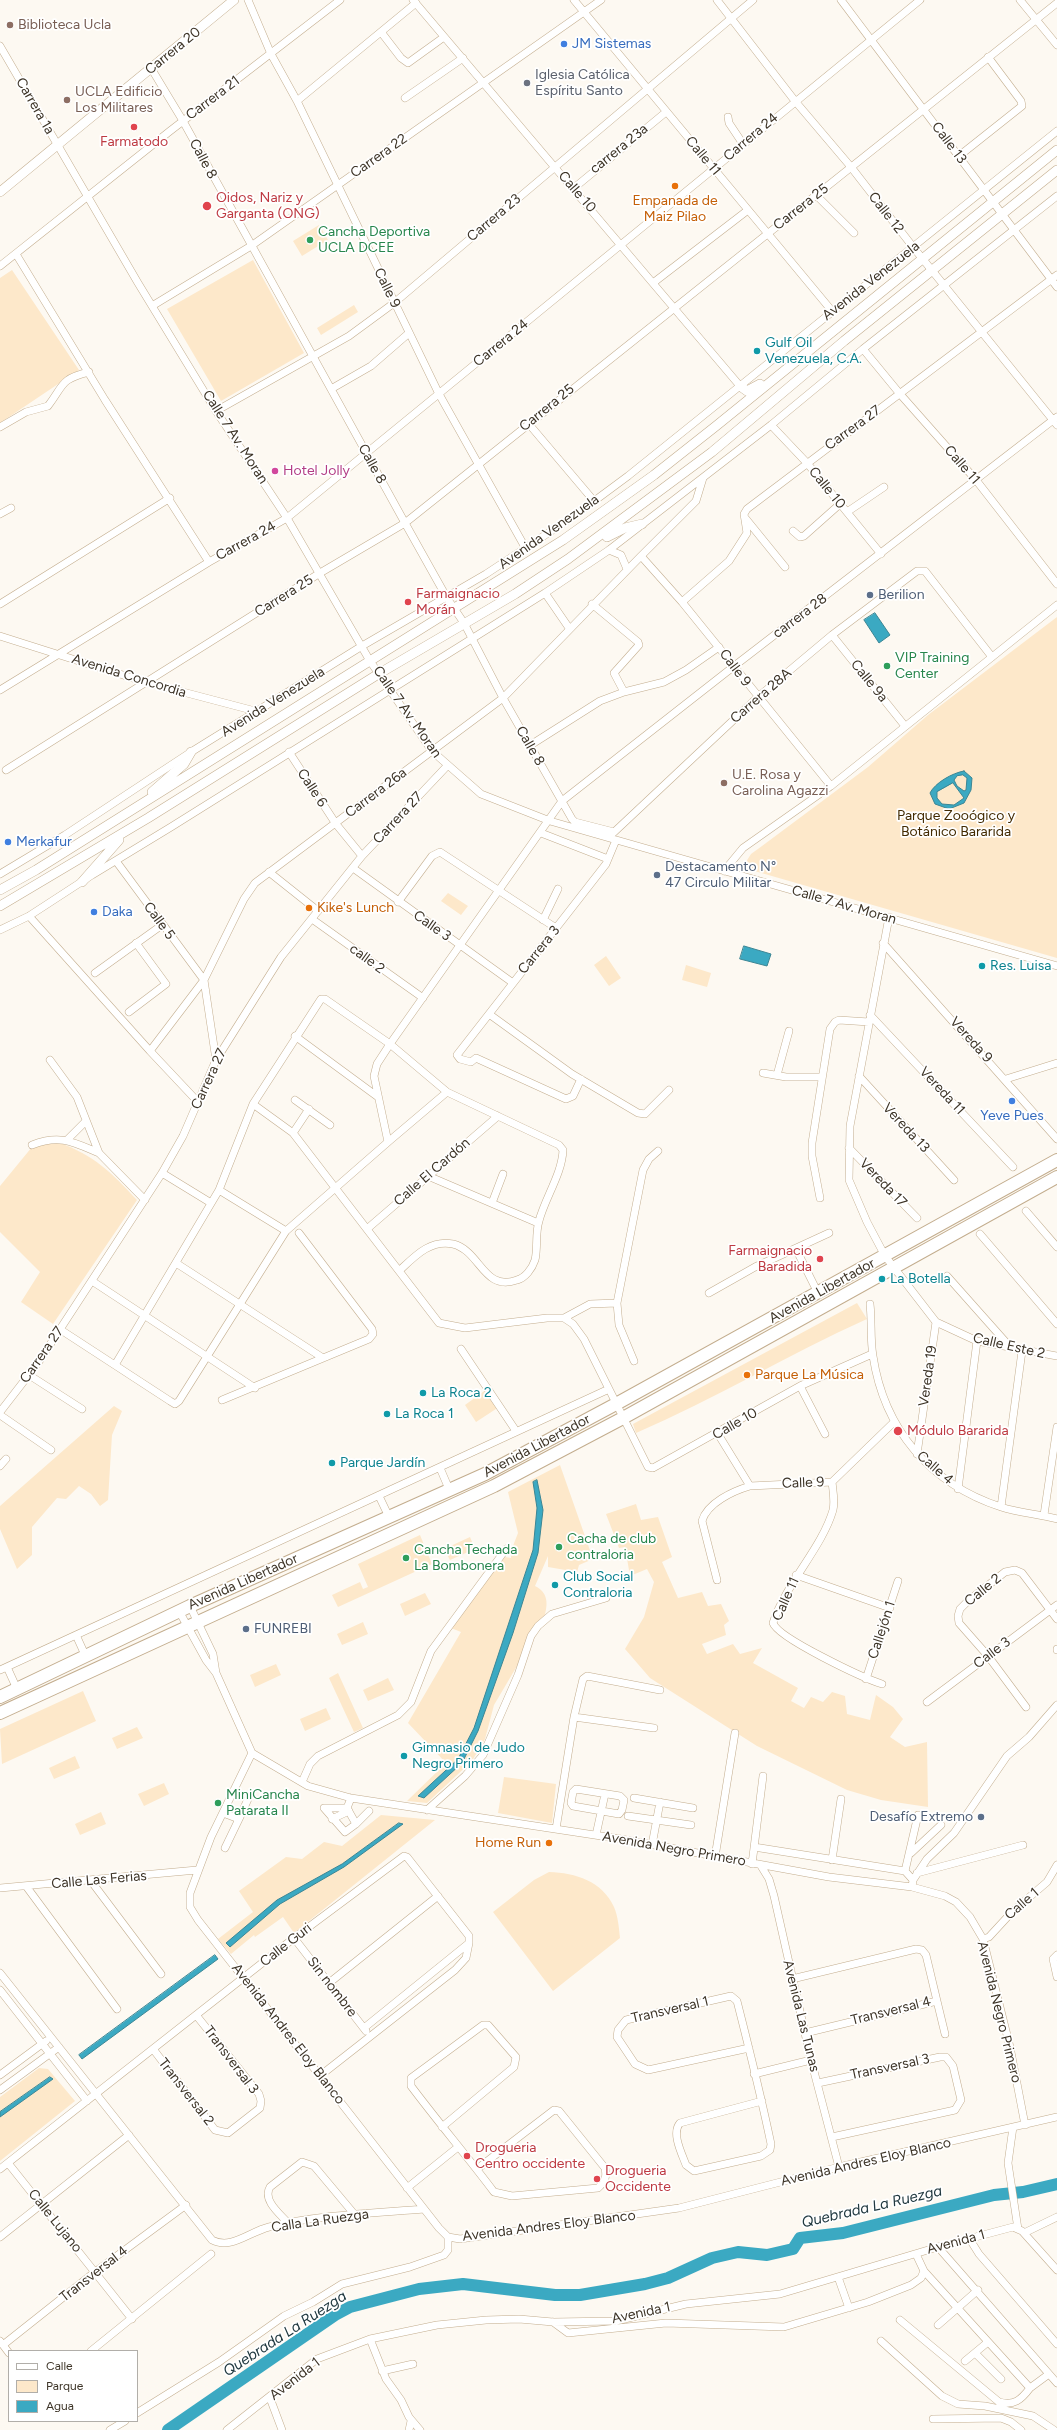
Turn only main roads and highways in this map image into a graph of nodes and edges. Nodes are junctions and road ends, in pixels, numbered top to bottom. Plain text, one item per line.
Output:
1 (1057, 1160) edge
2 (1057, 1177) edge
3 (0, 1697) edge
4 (0, 1713) edge

1 - 3 main road, Avenida Libertador
2 - 4 main road, Avenida Libertador

